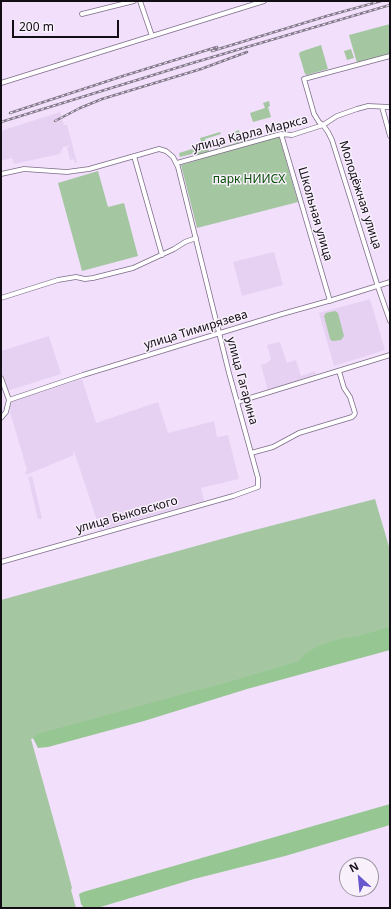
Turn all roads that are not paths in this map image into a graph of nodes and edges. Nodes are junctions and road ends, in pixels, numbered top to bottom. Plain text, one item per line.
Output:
1 (134, 1) edge
2 (140, 1) edge
3 (264, 1) edge
4 (82, 14) dead end
5 (152, 36) junction
6 (390, 56) edge
7 (1, 83) edge
8 (382, 107) junction
9 (390, 107) edge
10 (323, 125) junction
11 (281, 134) junction
12 (390, 136) edge
13 (134, 156) junction
14 (177, 163) junction
15 (1, 174) edge
16 (196, 238) junction
17 (162, 255) junction
18 (390, 282) edge
19 (378, 287) junction
20 (1, 298) edge
21 (330, 301) junction
22 (390, 321) edge
23 (219, 334) junction
24 (390, 355) edge
25 (339, 371) junction
26 (1, 378) edge
27 (9, 400) junction
28 (237, 402) junction
29 (1, 418) edge
30 (251, 453) junction
31 (258, 487) joint
32 (1, 562) edge

1 - 4 street
2 - 5 street
3 - 5 street
5 - 7 street
6 - 10 street, Молодёжная улица
8 - 9 street, улица Карла Маркса
8 - 10 street, улица Карла Маркса
8 - 12 street
10 - 11 street, улица Карла Маркса
10 - 19 street, Молодёжная улица
11 - 14 street, улица Карла Маркса
11 - 21 street, Школьная улица
13 - 14 street
13 - 15 street
13 - 17 street
14 - 16 street, улица Гагарина
16 - 17 street
16 - 23 street, улица Гагарина
17 - 20 street
18 - 19 street, улица Тимирязева
19 - 21 street, улица Тимирязева
19 - 22 street, Молодёжная улица
21 - 23 street, улица Тимирязева
23 - 27 street, улица Тимирязева
23 - 28 street, улица Гагарина
24 - 25 street
25 - 28 street
25 - 30 street
26 - 27 street
27 - 29 street
28 - 30 street, улица Гагарина
30 - 31 street, улица Гагарина
31 - 32 street, улица Быковского

